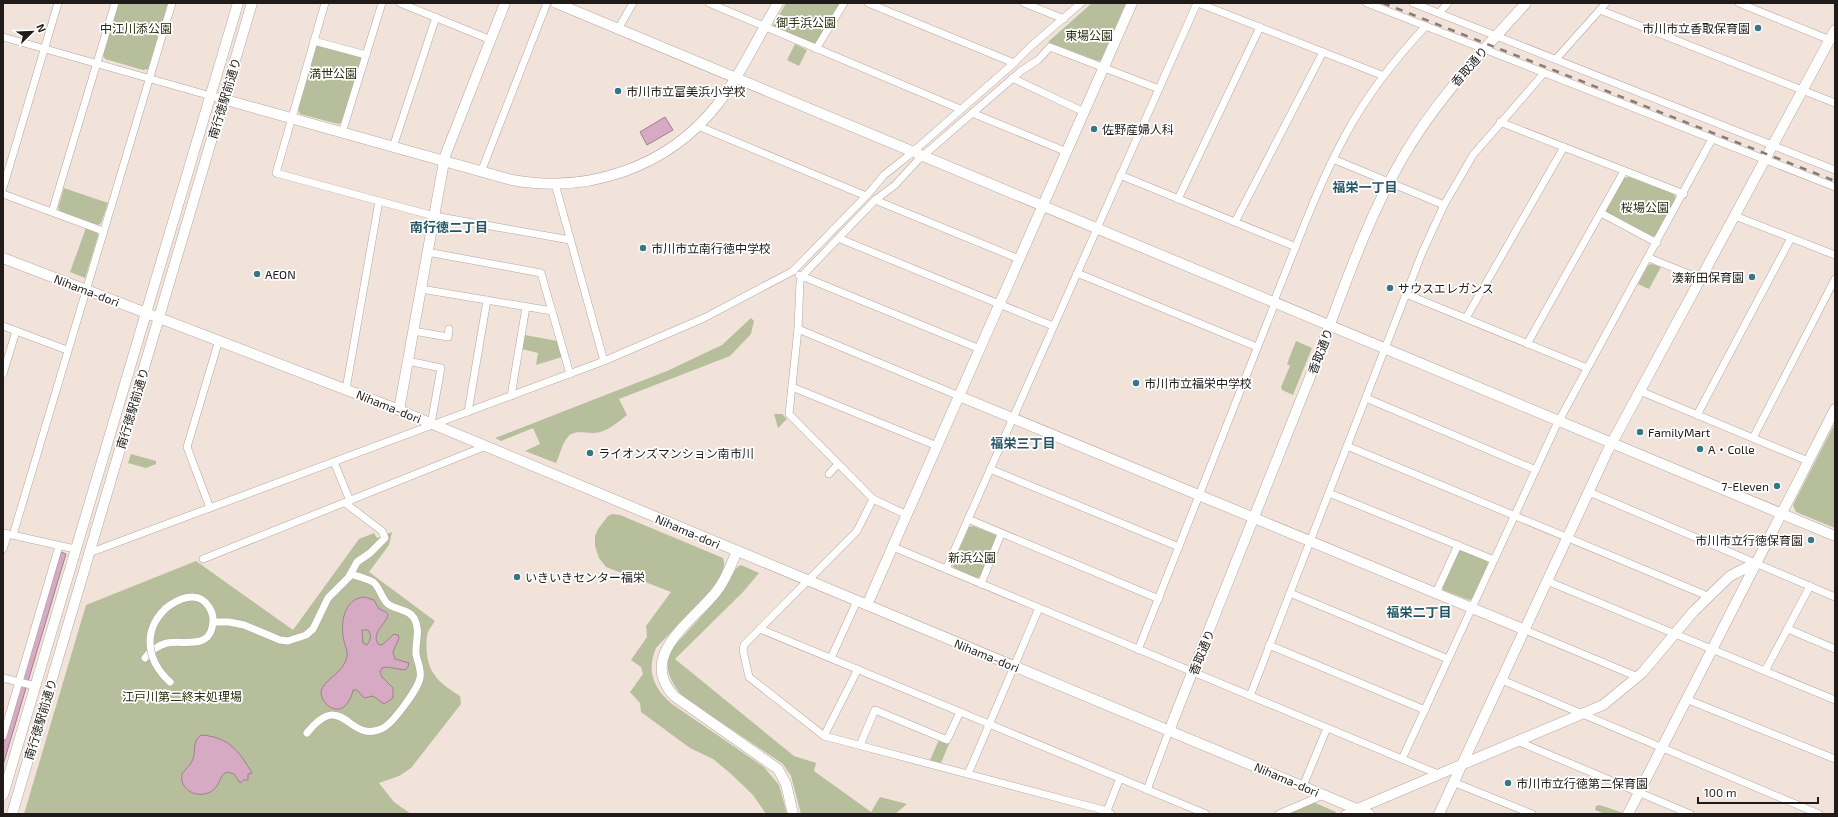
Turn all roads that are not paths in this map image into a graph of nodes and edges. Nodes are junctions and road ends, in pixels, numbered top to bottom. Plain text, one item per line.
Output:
1 (58, 3) edge
2 (115, 3) edge
3 (172, 3) edge
4 (238, 3) edge
5 (252, 3) edge
6 (325, 3) edge
7 (382, 3) edge
8 (400, 3) edge
9 (505, 3) edge
10 (547, 3) edge
11 (556, 3) edge
12 (633, 3) edge
13 (709, 3) edge
14 (778, 3) edge
15 (844, 3) edge
16 (868, 3) edge
17 (1024, 3) edge
18 (1082, 3) edge
19 (1132, 3) edge
20 (1198, 3) edge
21 (1367, 3) edge
22 (1413, 3) edge
23 (1448, 3) edge
24 (1526, 3) edge
25 (1606, 3) edge
26 (1739, 3) edge
27 (1600, 10) junction
28 (1438, 13) junction
29 (436, 17) junction
30 (1064, 19) junction
31 (1426, 26) junction
32 (764, 27) junction
33 (1260, 27) junction
34 (618, 29) junction
35 (1832, 35) edge
36 (1496, 36) junction
37 (3, 37) edge
38 (491, 40) junction
39 (314, 41) junction
40 (44, 49) junction
41 (816, 49) junction
42 (1484, 49) junction
43 (1323, 52) junction
44 (366, 55) junction
45 (1556, 59) junction
46 (1014, 63) junction
47 (97, 64) junction
48 (1105, 66) junction
49 (1544, 73) junction
50 (1384, 76) junction
51 (735, 77) junction
52 (149, 78) junction
53 (1012, 78) junction
54 (1159, 88) junction
55 (1803, 90) junction
56 (211, 96) junction
57 (224, 99) junction
58 (1835, 103) edge
59 (960, 109) junction
60 (1084, 112) junction
61 (972, 114) junction
62 (292, 119) junction
63 (1500, 122) junction
64 (698, 126) junction
65 (342, 133) junction
66 (1712, 139) junction
67 (1773, 145) junction
68 (392, 147) junction
69 (1564, 147) junction
70 (913, 151) junction
71 (1067, 152) junction
72 (923, 156) junction
73 (1333, 159) junction
74 (1765, 159) junction
75 (444, 161) junction
76 (1835, 170) edge
77 (1624, 171) junction
78 (481, 172) junction
79 (1120, 175) junction
80 (1389, 182) junction
81 (555, 184) junction
82 (1835, 187) edge
83 (3, 188) edge
84 (3, 194) edge
85 (1684, 194) junction
86 (866, 196) junction
87 (1178, 199) junction
88 (875, 200) junction
89 (379, 202) junction
90 (1444, 205) junction
91 (1043, 206) junction
92 (52, 212) junction
93 (1600, 213) junction
94 (434, 216) junction
95 (1735, 216) junction
96 (1236, 222) junction
97 (1097, 228) junction
98 (103, 231) junction
99 (838, 238) junction
100 (1791, 238) junction
101 (570, 240) junction
102 (1657, 243) junction
103 (1296, 247) junction
104 (427, 252) junction
105 (1835, 255) edge
106 (3, 258) edge
107 (1649, 258) junction
108 (1019, 259) junction
109 (793, 271) junction
110 (1077, 273) junction
111 (802, 276) junction
112 (1701, 279) junction
113 (1835, 279) edge
114 (85, 289) junction
115 (421, 289) junction
116 (1406, 294) junction
117 (487, 300) junction
118 (1274, 302) junction
119 (999, 304) junction
120 (526, 307) junction
121 (552, 311) junction
122 (146, 313) junction
123 (158, 317) junction
124 (1466, 318) junction
125 (1330, 325) junction
126 (3, 326) edge
127 (1053, 326) junction
128 (449, 329) dead end
129 (798, 330) junction
130 (16, 331) junction
131 (413, 331) junction
132 (219, 340) junction
133 (1527, 344) junction
134 (1257, 347) junction
135 (1385, 348) junction
136 (980, 349) junction
137 (67, 350) junction
138 (408, 361) junction
139 (604, 361) junction
140 (1587, 368) junction
141 (3, 374) edge
142 (570, 374) junction
143 (792, 387) junction
144 (346, 389) junction
145 (1640, 391) junction
146 (511, 396) junction
147 (959, 396) junction
148 (1366, 398) junction
149 (1835, 409) edge
150 (399, 410) junction
151 (468, 412) junction
152 (1697, 414) junction
153 (1012, 418) junction
154 (1559, 420) junction
155 (433, 424) junction
156 (1753, 438) junction
157 (1612, 442) junction
158 (486, 446) junction
159 (937, 446) junction
160 (1347, 446) junction
161 (1808, 461) junction
162 (334, 462) junction
163 (838, 464) junction
164 (990, 469) junction
165 (1536, 470) junction
166 (829, 474) dead end
167 (1589, 492) junction
168 (1329, 493) junction
169 (1200, 495) junction
170 (873, 499) junction
171 (347, 502) junction
172 (210, 508) junction
173 (1782, 514) junction
174 (907, 515) junction
175 (1514, 516) junction
176 (1254, 518) junction
177 (968, 520) junction
178 (8, 534) edge
179 (1002, 534) junction
180 (1835, 536) edge
181 (1568, 537) junction
182 (1310, 541) junction
183 (1458, 545) junction
184 (59, 546) junction
185 (893, 547) junction
186 (1179, 547) junction
187 (3, 549) edge
188 (76, 550) junction
189 (737, 551) junction
190 (89, 553) junction
191 (203, 559) dead end
192 (1494, 560) junction
193 (1756, 563) junction
194 (946, 569) junction
195 (350, 574) junction
196 (808, 580) junction
197 (1547, 582) junction
198 (981, 584) junction
199 (1810, 586) junction
200 (1290, 593) junction
201 (1436, 593) junction
202 (1835, 596) edge
203 (1707, 598) junction
204 (1158, 599) junction
205 (857, 601) junction
206 (867, 605) junction
207 (1039, 608) junction
208 (1472, 608) junction
209 (213, 622) junction
210 (760, 629) junction
211 (1788, 629) junction
212 (1525, 630) junction
213 (1674, 633) junction
214 (1269, 645) junction
215 (1712, 649) junction
216 (1835, 649) edge
217 (1138, 650) junction
218 (145, 658) dead end
219 (831, 658) junction
220 (1448, 659) junction
221 (1015, 666) junction
222 (858, 669) junction
223 (1765, 671) junction
224 (1193, 672) junction
225 (1638, 677) junction
226 (3, 678) edge
227 (1502, 680) junction
228 (170, 682) dead end
229 (26, 684) junction
230 (1250, 696) junction
231 (1686, 699) junction
232 (1835, 700) edge
233 (1425, 710) junction
234 (960, 712) junction
235 (1582, 714) junction
236 (989, 724) junction
237 (1327, 728) junction
238 (1169, 731) junction
239 (307, 734) dead end
240 (3, 736) edge
241 (824, 736) junction
242 (1517, 741) junction
243 (860, 745) junction
244 (1662, 748) junction
245 (1402, 759) junction
246 (1835, 759) edge
247 (1462, 764) junction
248 (968, 774) junction
249 (1438, 774) junction
250 (1120, 778) junction
251 (1454, 782) junction
252 (1303, 786) junction
253 (1148, 790) junction
254 (1639, 793) junction
255 (1323, 794) junction
256 (3, 795) edge
257 (1357, 809) junction
258 (1109, 812) edge
259 (12, 814) edge
260 (793, 814) edge
261 (1206, 814) edge
262 (1279, 814) edge
263 (1345, 814) edge
264 (1369, 814) edge
265 (1439, 814) edge
266 (1532, 814) edge
267 (1628, 814) edge
268 (1690, 814) edge
269 (1820, 814) edge

1 - 40 street
2 - 47 street
3 - 52 street
4 - 56 street, 南行徳駅前通り
5 - 57 street, 南行徳駅前通り
6 - 39 street
7 - 44 street
8 - 29 street
9 - 38 street
10 - 78 street
11 - 34 street
12 - 34 street
13 - 32 street
14 - 32 street
15 - 41 street
16 - 46 street
17 - 30 street
18 - 30 street
19 - 48 street
20 - 33 street
20 - 54 street
21 - 31 street
22 - 28 street
23 - 28 street
24 - 36 street, 香取通り
25 - 27 street
26 - 35 street
27 - 45 street
27 - 55 street
28 - 36 street
29 - 38 street
29 - 68 street
30 - 46 street
31 - 42 street
31 - 50 street
32 - 41 street
32 - 51 street
33 - 43 street
33 - 87 street
34 - 51 street
35 - 55 street
36 - 42 street, 香取通り
36 - 45 street
37 - 40 street
38 - 75 street
39 - 44 street
39 - 62 street
40 - 47 street
40 - 83 street
41 - 59 street
42 - 49 street
42 - 80 street, 香取通り
43 - 50 street
43 - 96 street
44 - 65 street
45 - 67 street
46 - 59 street
47 - 52 street
47 - 92 street
48 - 53 street
48 - 54 street
48 - 60 street
49 - 63 street
49 - 66 street
50 - 73 street
51 - 64 street
51 - 70 street
52 - 56 street
52 - 98 street
53 - 60 street
53 - 61 street
54 - 79 street
55 - 58 street
55 - 67 street
56 - 57 street
56 - 122 street, 南行徳駅前通り
57 - 62 street
57 - 123 street, 南行徳駅前通り
59 - 70 street
60 - 71 street
61 - 71 street
61 - 72 street
62 - 65 street
62 - 89 street
63 - 69 street
63 - 90 street
64 - 81 street
64 - 86 street
65 - 68 street
66 - 74 street
66 - 85 street
67 - 74 street
67 - 76 street
68 - 75 street
69 - 77 street
69 - 124 street
70 - 72 street
70 - 86 street
71 - 91 street
72 - 88 street
72 - 91 street
73 - 80 street
73 - 103 street
74 - 82 street
74 - 95 street
75 - 78 street
75 - 94 street
77 - 85 street
77 - 93 street
78 - 81 street
79 - 87 street
79 - 97 street
80 - 90 street
80 - 125 street, 香取通り
81 - 101 street
84 - 92 street
85 - 102 street
86 - 109 street
87 - 96 street
88 - 99 street
88 - 108 street
89 - 94 street
89 - 144 street
90 - 116 street
91 - 97 street
91 - 108 street
92 - 98 street
93 - 102 street
93 - 133 street
94 - 101 street
94 - 104 street
95 - 100 street
95 - 112 street
96 - 103 street
97 - 110 street
97 - 118 street
98 - 114 street
99 - 111 street
99 - 119 street
100 - 105 street
100 - 152 street
101 - 139 street
102 - 107 street
103 - 118 street
104 - 115 street
104 - 121 street
106 - 114 street, Nihama-dori
107 - 112 street
107 - 140 street
108 - 119 street
109 - 111 street
109 - 139 street
110 - 127 street
110 - 134 street
111 - 129 street
111 - 136 street
112 - 145 street
113 - 156 street
114 - 122 street, Nihama-dori
114 - 137 street
115 - 117 street
115 - 131 street
116 - 124 street
116 - 135 street
117 - 120 street
117 - 151 street
118 - 125 street
118 - 134 street
119 - 127 street
119 - 136 street
120 - 121 street
120 - 146 street
121 - 142 street
122 - 123 street, Nihama-dori
122 - 188 street, 南行徳駅前通り
123 - 132 street, Nihama-dori
123 - 190 street, 南行徳駅前通り
124 - 133 street
125 - 135 street
125 - 176 street, 香取通り
126 - 130 street
127 - 153 street
128 - 131 street
129 - 143 street
129 - 147 street
130 - 137 street
130 - 141 street
131 - 138 street
132 - 144 street, Nihama-dori
132 - 172 street
133 - 140 street
134 - 169 street
135 - 148 street
135 - 154 street
136 - 147 street
137 - 178 street
138 - 150 street
138 - 155 street
139 - 142 street
140 - 154 street
142 - 146 street
143 - 159 street
143 - 163 street
144 - 150 street, Nihama-dori
145 - 152 street
145 - 157 street
146 - 151 street
147 - 153 street
147 - 159 street
148 - 160 street
148 - 165 street
149 - 161 street
150 - 155 street, Nihama-dori
151 - 155 street
152 - 156 street
153 - 164 street
153 - 169 street
154 - 157 street
154 - 165 street
155 - 158 street, Nihama-dori
155 - 162 street
156 - 161 street
157 - 167 street
157 - 173 street
158 - 171 street
158 - 189 street, Nihama-dori
159 - 174 street
160 - 168 street
160 - 175 street
161 - 173 street
162 - 171 street
162 - 172 street
163 - 166 street
163 - 170 street
164 - 177 street
164 - 186 street
165 - 175 street
167 - 181 street
167 - 193 street
168 - 182 street
168 - 183 street
169 - 176 street
169 - 186 street
170 - 174 street
170 - 196 street
171 - 191 street
171 - 195 street
172 - 190 street
173 - 180 street
173 - 193 street
174 - 185 street
175 - 181 street
175 - 192 street
176 - 182 street
176 - 224 street, 香取通り
177 - 179 street
177 - 194 street
178 - 184 street
178 - 187 street
179 - 198 street
179 - 204 street
181 - 197 street
181 - 203 street
182 - 200 street
182 - 201 street
183 - 192 street
183 - 201 street
184 - 188 street
184 - 229 street
185 - 194 street
185 - 206 street
186 - 204 street
188 - 229 street, 南行徳駅前通り
189 - 196 street, Nihama-dori
189 - 260 street
190 - 259 street, 南行徳駅前通り
192 - 208 street
193 - 199 street
193 - 203 street
193 - 215 street
194 - 198 street
195 - 209 street
195 - 239 street
196 - 205 street, Nihama-dori
196 - 210 street
197 - 212 street
197 - 213 street
198 - 207 street
199 - 202 street
199 - 211 street
200 - 214 street
200 - 220 street
201 - 208 street
203 - 213 street
204 - 217 street
205 - 206 street, Nihama-dori
205 - 219 street
206 - 221 street, Nihama-dori
207 - 217 street
207 - 221 street
208 - 212 street
208 - 220 street
209 - 218 street
209 - 228 street, bridge
210 - 219 street
210 - 241 street
211 - 216 street
211 - 223 street
212 - 225 street
212 - 227 street
213 - 215 street
213 - 225 street
214 - 230 street
214 - 233 street
215 - 223 street
215 - 231 street
217 - 224 street
219 - 222 street
220 - 233 street
221 - 236 street
221 - 238 street, Nihama-dori
222 - 234 street
222 - 241 street
223 - 232 street
224 - 230 street
224 - 238 street, 香取通り
225 - 235 street
226 - 229 street
227 - 235 street
227 - 247 street
229 - 240 street
229 - 256 street, 南行徳駅前通り
230 - 237 street
231 - 244 street
231 - 246 street
233 - 245 street
234 - 236 street
234 - 243 street
235 - 242 street
235 - 244 street
236 - 248 street
236 - 250 street
237 - 245 street
237 - 252 street
238 - 252 street, Nihama-dori
238 - 253 street
241 - 243 street
242 - 247 street
242 - 254 street
243 - 248 street
244 - 254 street
244 - 269 street
245 - 249 street
247 - 249 street
247 - 251 street
248 - 258 street
249 - 257 street
250 - 253 street
250 - 258 street
251 - 265 street
251 - 266 street
252 - 255 street, Nihama-dori
253 - 261 street
254 - 267 street
254 - 268 street
255 - 257 street, Nihama-dori
255 - 262 street
257 - 263 street
257 - 264 street, Nihama-dori

